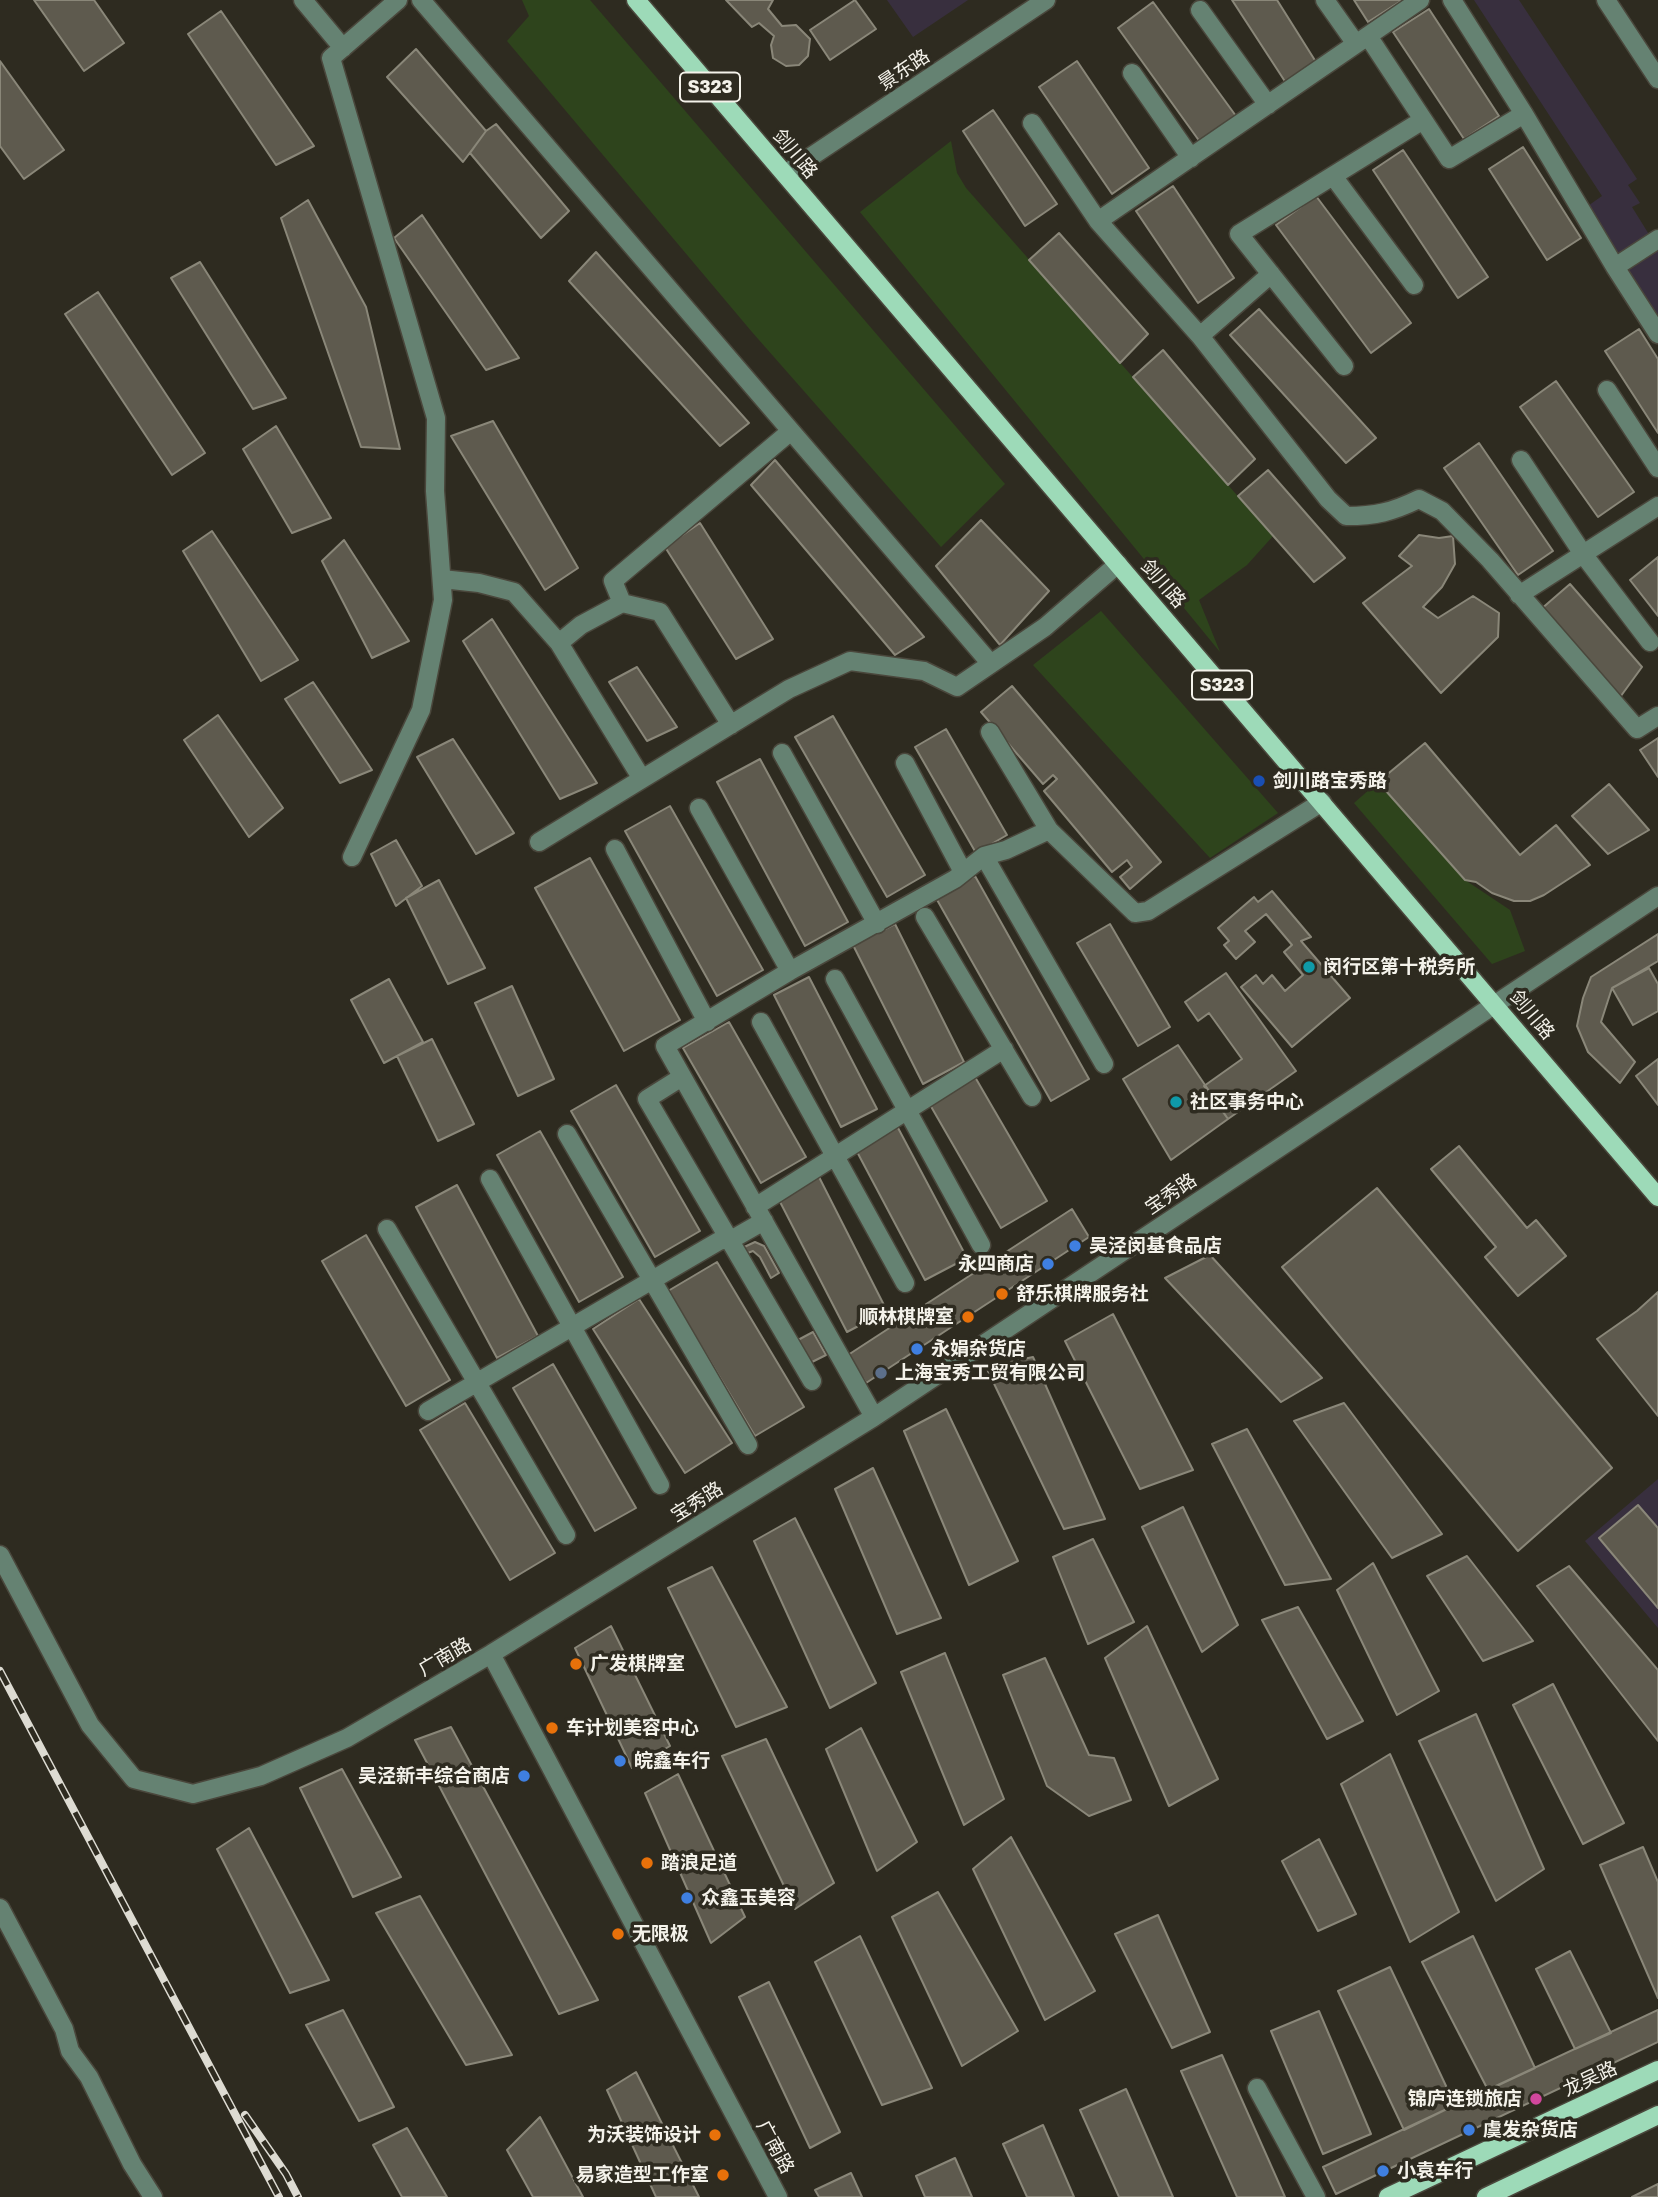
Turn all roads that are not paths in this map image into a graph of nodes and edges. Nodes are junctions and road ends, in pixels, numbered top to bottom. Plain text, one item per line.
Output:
1 (303, 0) edge
2 (398, 0) edge
3 (421, 0) edge
4 (636, 0) edge
5 (1046, 0) edge
6 (1325, 0) edge
7 (1420, 0) edge
8 (1452, 0) edge
9 (1606, 0) edge
10 (1200, 10) dead end
11 (1362, 40) junction
12 (343, 48) junction
13 (1132, 73) dead end
14 (1658, 79) edge
15 (1268, 104) junction
16 (1524, 114) junction
17 (1423, 120) junction
18 (1032, 123) dead end
19 (1191, 158) junction
20 (785, 174) junction
21 (1333, 176) junction
22 (1098, 221) junction
23 (1658, 239) edge
24 (1615, 267) junction
25 (1271, 274) junction
26 (1414, 285) dead end
27 (1658, 334) edge
28 (1200, 336) junction
29 (1344, 366) dead end
30 (1607, 390) dead end
31 (791, 431) junction
32 (1521, 460) dead end
33 (1658, 468) edge
34 (1658, 506) edge
35 (1583, 554) junction
36 (1118, 564) junction
37 (442, 579) junction
38 (1519, 596) junction
39 (622, 603) junction
40 (1650, 642) dead end
41 (559, 643) junction
42 (991, 664) junction
43 (1658, 716) edge
44 (731, 724) junction
45 (990, 732) dead end
46 (782, 753) dead end
47 (905, 763) dead end
48 (642, 779) junction
49 (1322, 803) junction
50 (699, 808) dead end
51 (1049, 830) junction
52 (539, 842) dead end
53 (615, 849) dead end
54 (984, 856) junction
55 (352, 857) dead end
56 (964, 872) junction
57 (1658, 896) edge
58 (925, 917) dead end
59 (877, 924) junction
60 (790, 971) junction
61 (835, 979) dead end
62 (1494, 1004) junction
63 (761, 1022) dead end
64 (707, 1023) junction
65 (1004, 1049) junction
66 (1104, 1064) dead end
67 (682, 1077) junction
68 (1032, 1097) dead end
69 (908, 1111) junction
70 (567, 1134) dead end
71 (835, 1157) junction
72 (490, 1179) dead end
73 (1658, 1197) edge
74 (760, 1214) junction
75 (387, 1229) dead end
76 (729, 1238) junction
77 (981, 1245) dead end
78 (652, 1280) junction
79 (905, 1283) dead end
80 (572, 1326) junction
81 (812, 1381) dead end
82 (478, 1382) junction
83 (428, 1411) dead end
84 (874, 1417) junction
85 (748, 1446) dead end
86 (660, 1485) dead end
87 (566, 1535) dead end
88 (0, 1555) edge
89 (491, 1654) junction
90 (0, 1908) edge
91 (1658, 2070) edge
92 (1257, 2088) dead end
93 (1658, 2115) edge
94 (153, 2197) edge
95 (778, 2197) edge
96 (1316, 2197) edge
97 (1388, 2197) edge
98 (1486, 2197) edge

1 - 12 street
2 - 12 street
3 - 31 street
4 - 20 main road, 剑川路 / S323
5 - 20 street, 景东路
6 - 11 street
7 - 11 street
8 - 16 street
9 - 14 street
10 - 15 street
11 - 15 street
11 - 17 street
12 - 37 street
13 - 19 street
15 - 19 street
16 - 17 street
16 - 24 street
17 - 21 street
18 - 22 street
19 - 22 street
20 - 36 main road, 剑川路 / S323
21 - 25 street
21 - 26 street
22 - 28 street
23 - 24 street
24 - 27 street
25 - 28 street
25 - 29 street
28 - 38 street
30 - 33 street
31 - 39 street
31 - 42 street
32 - 35 street
34 - 35 street
35 - 38 street
35 - 40 street
36 - 42 street
36 - 49 main road, 剑川路 / S323
37 - 41 street
37 - 55 street
38 - 43 street
39 - 41 street
39 - 44 street
41 - 48 street
42 - 44 street
44 - 48 street
45 - 51 street
46 - 59 street
47 - 56 street
48 - 52 street
49 - 51 street
49 - 62 main road, 剑川路 / S323
50 - 60 street
51 - 54 street
53 - 64 street
54 - 56 street
54 - 66 street
56 - 59 street
57 - 62 street, 宝秀路
58 - 65 street
59 - 60 street
60 - 64 street
61 - 69 street
62 - 73 main road, 剑川路 / S323
62 - 84 street, 宝秀路
63 - 71 street
64 - 67 street
65 - 68 street
65 - 69 street
67 - 74 street
67 - 76 street
69 - 71 street
69 - 77 street
70 - 78 street
71 - 74 street
71 - 79 street
72 - 80 street
74 - 76 street
74 - 84 street
75 - 82 street
76 - 78 street
76 - 81 street
78 - 80 street
78 - 85 street
80 - 82 street
80 - 86 street
82 - 83 street
82 - 87 street
84 - 89 street, 宝秀路
88 - 89 street, 广南路
89 - 95 street, 广南路
90 - 94 street
91 - 97 main road, 龙吴路
92 - 96 street
93 - 98 main road

